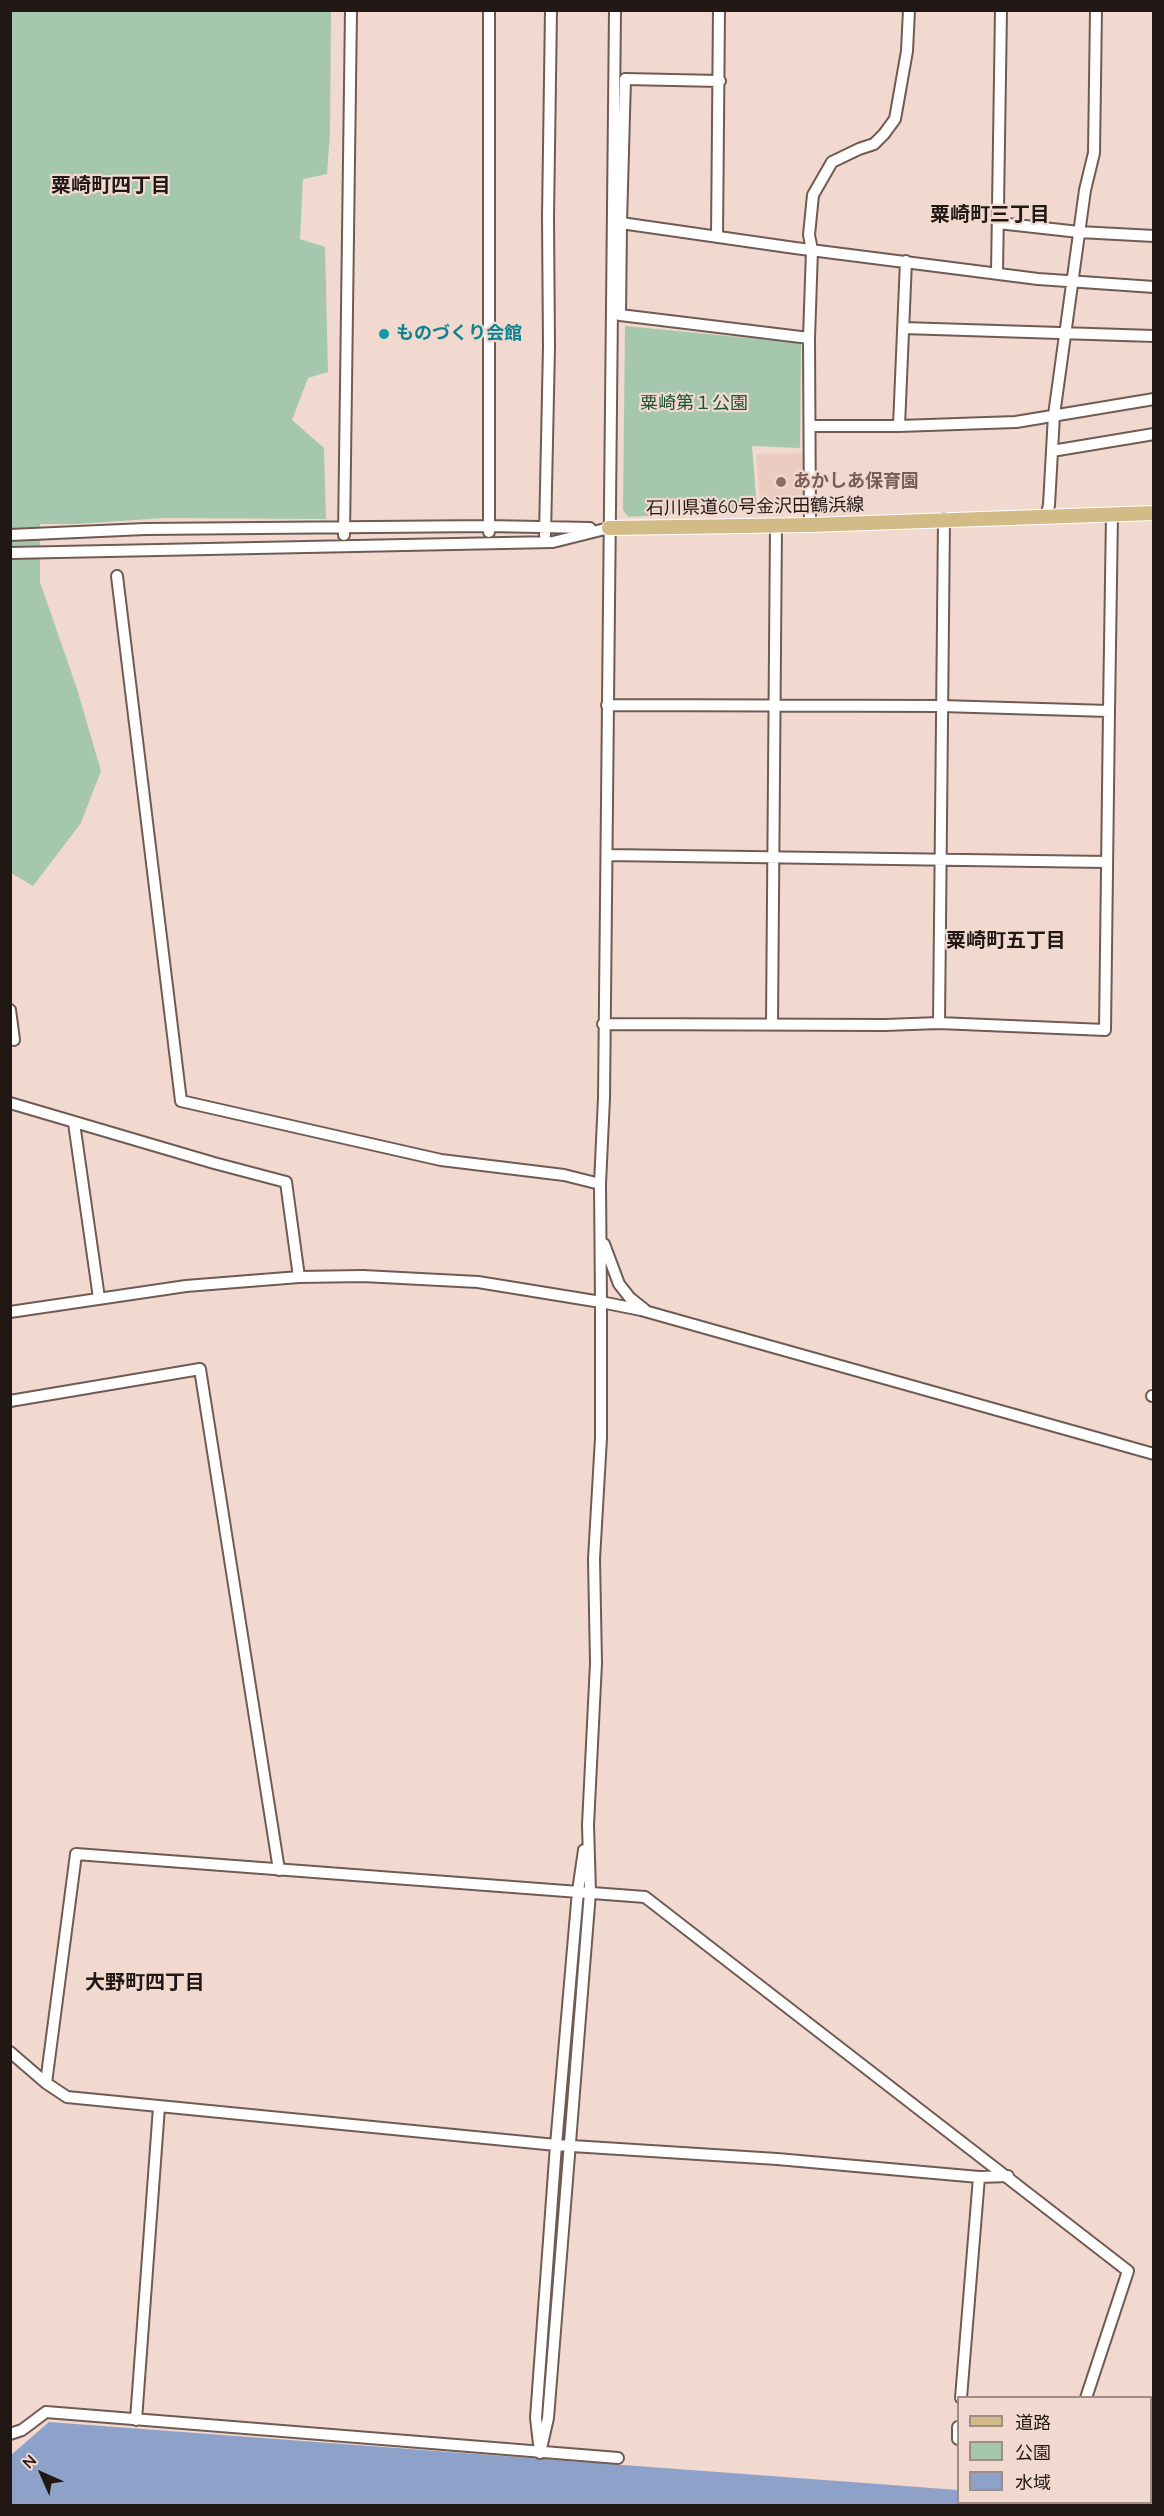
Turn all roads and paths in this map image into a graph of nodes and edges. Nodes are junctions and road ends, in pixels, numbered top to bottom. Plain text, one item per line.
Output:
1 (351, 10) edge
2 (489, 10) edge
3 (551, 10) edge
4 (615, 10) edge
5 (719, 10) edge
6 (909, 10) edge
7 (1001, 10) edge
8 (1096, 10) edge
9 (720, 81) junction
10 (621, 223) junction
11 (998, 223) junction
12 (1079, 232) junction
13 (1154, 236) edge
14 (717, 237) junction
15 (812, 250) junction
16 (906, 261) junction
17 (997, 273) junction
18 (1073, 281) junction
19 (1154, 287) edge
20 (903, 328) junction
21 (1067, 332) junction
22 (1154, 336) edge
23 (809, 338) junction
24 (1154, 399) edge
25 (1054, 415) junction
26 (810, 426) junction
27 (899, 426) junction
28 (1154, 434) edge
29 (1052, 451) junction
30 (1154, 513) edge
31 (1112, 514) junction
32 (1046, 517) junction
33 (944, 519) junction
34 (776, 525) junction
35 (810, 525) junction
36 (488, 526) junction
37 (344, 528) junction
38 (545, 528) junction
39 (609, 528) junction
40 (10, 535) edge
41 (489, 542) junction
42 (544, 542) junction
43 (345, 544) junction
44 (10, 553) edge
45 (117, 576) dead end
46 (607, 705) junction
47 (774, 706) junction
48 (941, 706) junction
49 (1109, 711) junction
50 (607, 855) junction
51 (774, 858) junction
52 (940, 859) junction
53 (1107, 862) junction
54 (10, 1010) edge
55 (772, 1023) junction
56 (939, 1023) junction
57 (603, 1024) junction
58 (14, 1040) dead end
59 (10, 1103) edge
60 (74, 1123) junction
61 (600, 1184) junction
62 (602, 1238) junction
63 (299, 1277) junction
64 (99, 1298) junction
65 (601, 1302) junction
66 (10, 1312) edge
67 (648, 1312) junction
68 (10, 1401) edge
69 (1154, 1454) edge
70 (588, 1825) junction
71 (279, 1870) junction
72 (578, 1891) junction
73 (590, 1892) junction
74 (10, 2052) edge
75 (46, 2083) junction
76 (159, 2107) junction
77 (556, 2145) junction
78 (571, 2146) junction
79 (1008, 2176) junction
80 (979, 2177) junction
81 (961, 2396) edge
82 (1086, 2396) edge
83 (136, 2420) junction
84 (10, 2434) edge
85 (540, 2453) junction
86 (618, 2458) dead end

1 - 37 street
2 - 36 street
3 - 38 street
4 - 39 street
5 - 9 street
6 - 15 street
7 - 11 street
8 - 12 street
9 - 10 street
9 - 14 street
10 - 14 street
10 - 23 street
11 - 12 street
11 - 17 street
12 - 13 street
12 - 18 street
14 - 15 street
15 - 16 street
15 - 23 street
16 - 17 street
16 - 20 street
17 - 18 street
18 - 19 street
18 - 21 street
20 - 21 street
20 - 27 street
21 - 22 street
21 - 25 street
23 - 26 street
24 - 25 street
25 - 27 street
25 - 29 street
26 - 27 street
26 - 35 street
28 - 29 street
29 - 32 street
30 - 31 main road, 石川県道60号金沢田鶴浜線
31 - 32 main road, 石川県道60号金沢田鶴浜線
31 - 49 street
32 - 33 main road, 石川県道60号金沢田鶴浜線
33 - 35 main road, 石川県道60号金沢田鶴浜線
33 - 48 street
34 - 35 main road, 石川県道60号金沢田鶴浜線
34 - 39 main road, 石川県道60号金沢田鶴浜線
34 - 47 street
36 - 37 street
36 - 38 street
36 - 41 street
37 - 40 street
37 - 43 street
38 - 39 street
38 - 42 street
39 - 42 street
39 - 46 street
41 - 42 street
41 - 43 street
43 - 44 street
45 - 61 street
46 - 47 street
46 - 50 street
47 - 48 street
47 - 51 street
48 - 49 street
48 - 52 street
49 - 53 street
50 - 51 street
50 - 57 street
51 - 52 street
51 - 55 street
52 - 53 street
52 - 56 street
53 - 56 street
54 - 58 street
55 - 56 street
55 - 57 street
57 - 61 street
59 - 60 street
60 - 63 street
60 - 64 street
61 - 62 street
62 - 65 street
62 - 67 street
63 - 64 street
63 - 65 street
64 - 66 street
65 - 67 street
65 - 70 street
67 - 69 street
68 - 71 street
70 - 72 street
70 - 73 street
71 - 72 street
71 - 75 street
72 - 73 street
72 - 77 street
73 - 78 street
73 - 79 street
74 - 75 street
75 - 76 street
76 - 77 street
76 - 83 street
77 - 78 street
77 - 85 street
78 - 80 street
78 - 85 street
79 - 80 street
79 - 82 street
80 - 81 street
83 - 84 street
83 - 85 street
85 - 86 street

